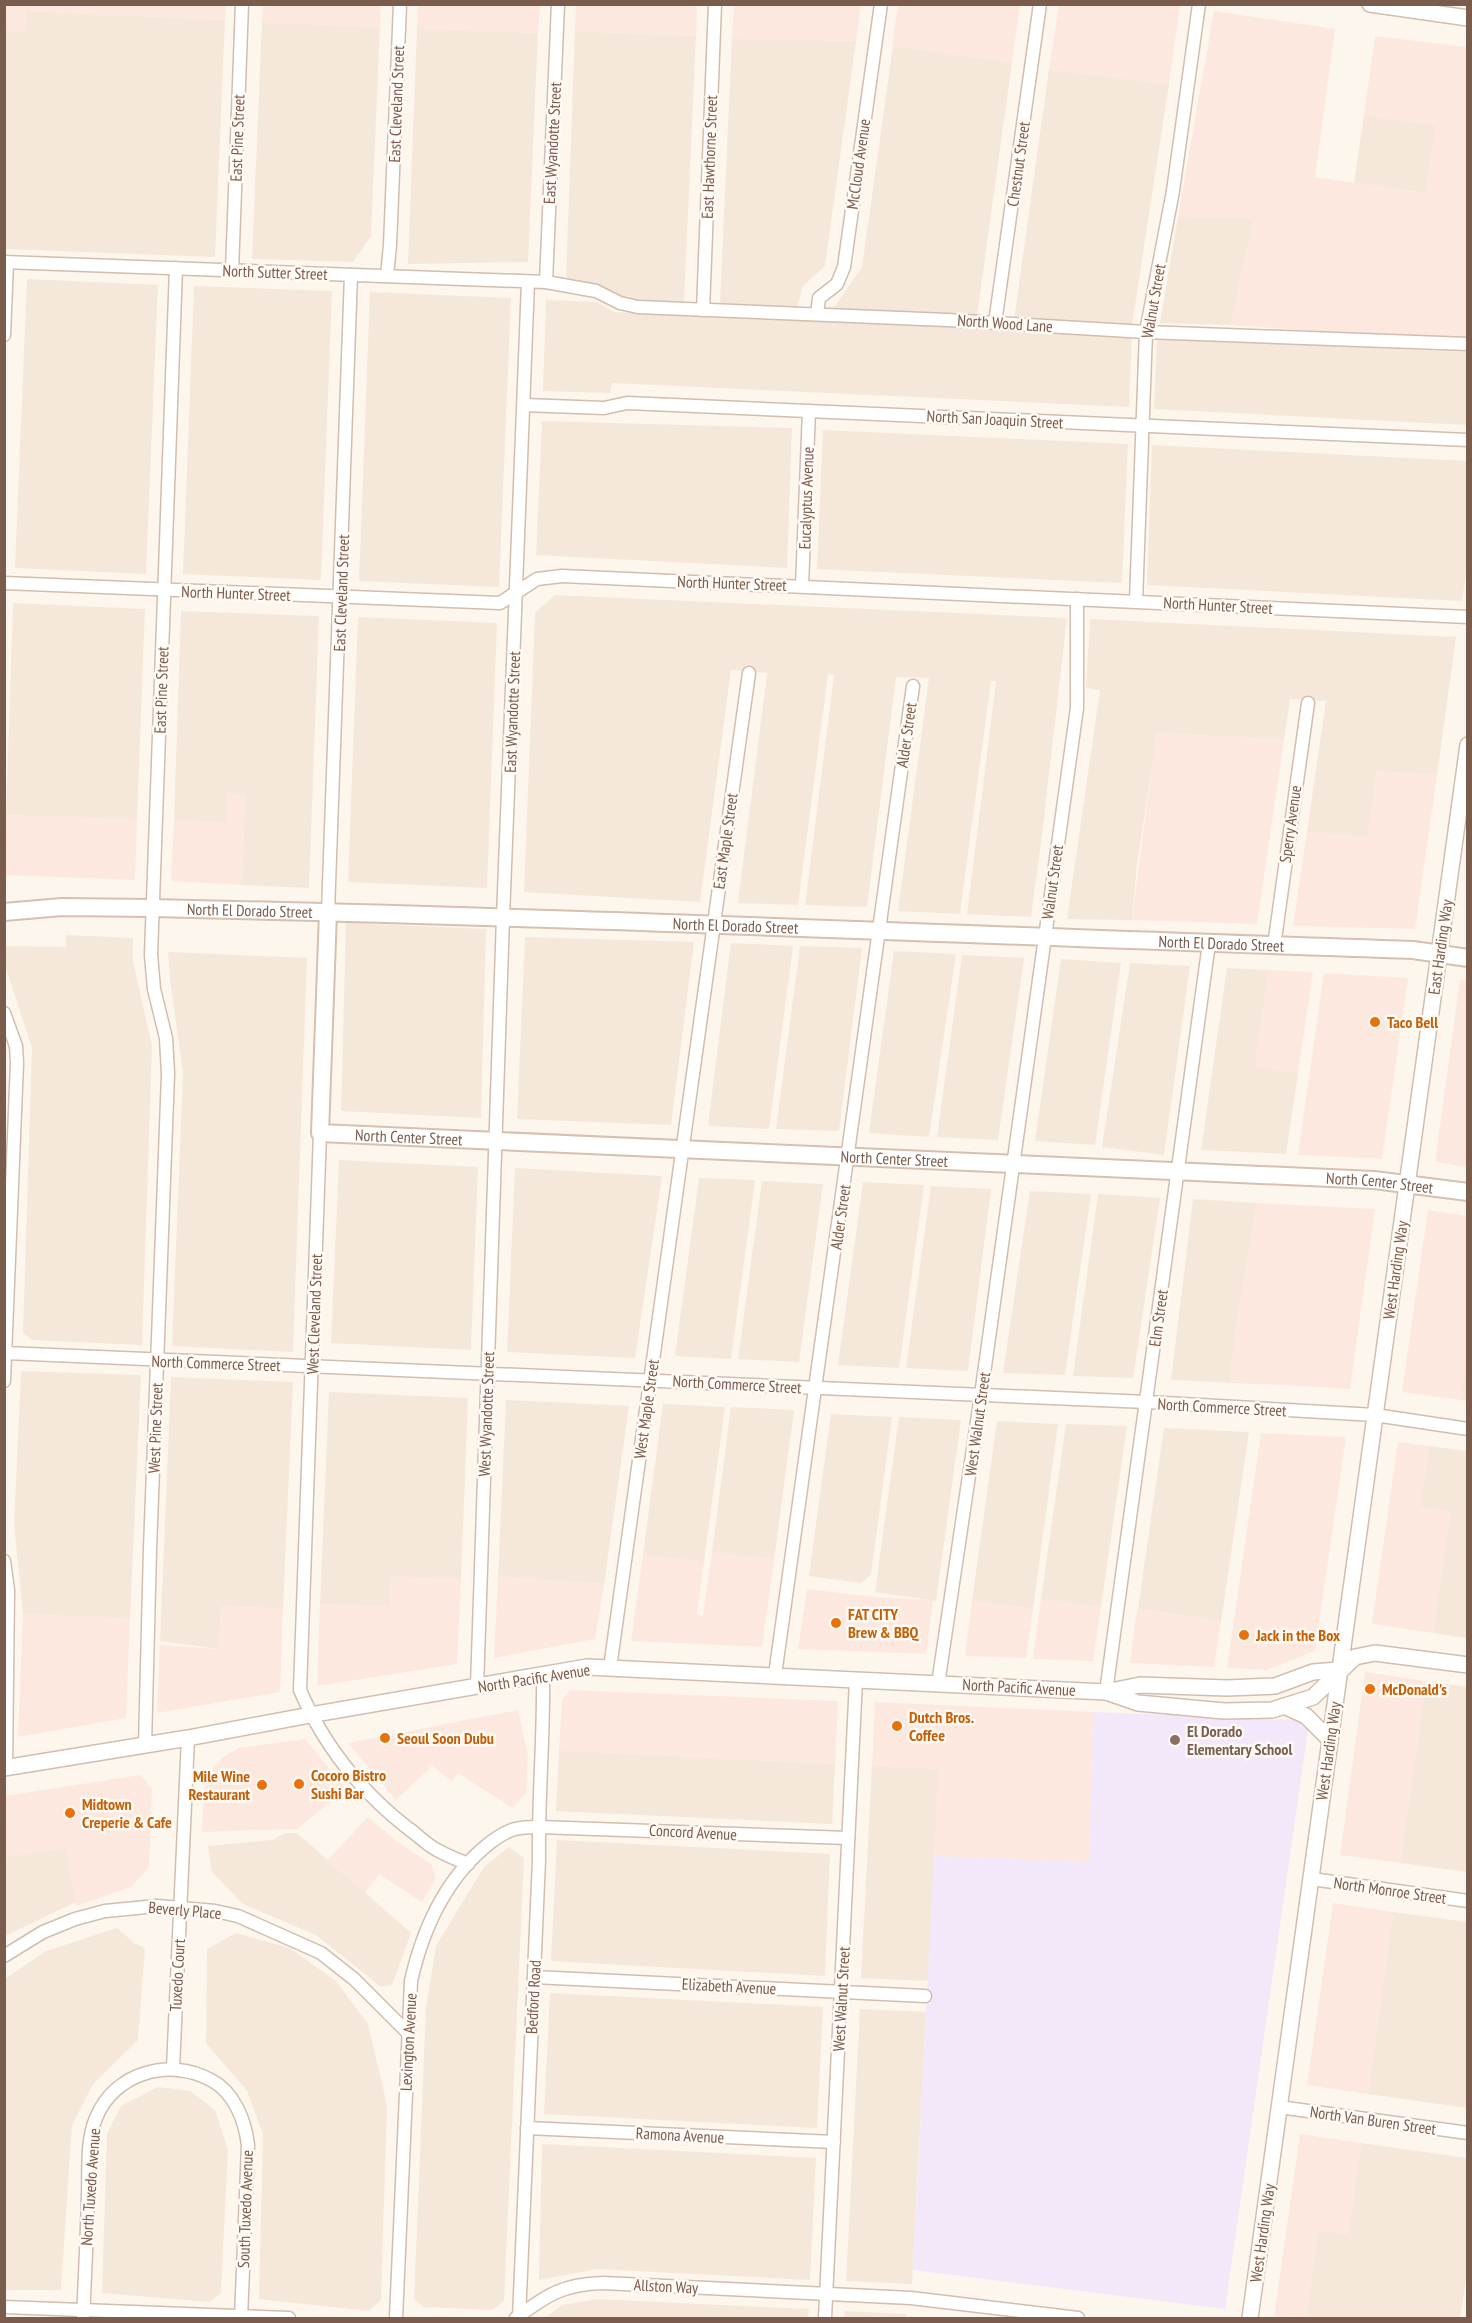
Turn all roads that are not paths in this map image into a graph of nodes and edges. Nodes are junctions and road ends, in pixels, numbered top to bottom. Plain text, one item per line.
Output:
1 (242, 4) edge
2 (400, 4) edge
3 (558, 4) edge
4 (716, 4) edge
5 (881, 4) edge
6 (1040, 4) edge
7 (1199, 4) edge
8 (1370, 4) edge
9 (1467, 18) edge
10 (6, 262) edge
11 (176, 268) junction
12 (232, 271) junction
13 (351, 275) junction
14 (387, 276) junction
15 (528, 282) junction
16 (546, 282) junction
17 (703, 310) junction
18 (817, 314) junction
19 (995, 323) junction
20 (1146, 332) junction
21 (4, 335) edge
22 (1467, 344) edge
23 (524, 405) junction
24 (809, 411) junction
25 (1142, 425) junction
26 (1467, 440) edge
27 (4, 583) edge
28 (802, 586) junction
29 (165, 590) junction
30 (518, 592) junction
31 (341, 597) junction
32 (1077, 599) junction
33 (1136, 601) junction
34 (1467, 617) edge
35 (748, 673) dead end
36 (913, 686) dead end
37 (1308, 703) dead end
38 (1467, 745) edge
39 (152, 908) junction
40 (4, 912) edge
41 (328, 912) junction
42 (503, 917) junction
43 (713, 924) junction
44 (878, 932) junction
45 (1044, 938) junction
46 (1209, 943) junction
47 (1274, 946) junction
48 (1439, 954) junction
49 (1467, 958) edge
50 (4, 1013) edge
51 (167, 1110) joint
52 (321, 1133) junction
53 (496, 1142) junction
54 (681, 1151) junction
55 (848, 1158) junction
56 (1014, 1165) junction
57 (1179, 1172) junction
58 (1406, 1184) junction
59 (1467, 1192) edge
60 (7, 1274) edge
61 (6, 1353) edge
62 (158, 1361) junction
63 (312, 1366) junction
64 (488, 1373) junction
65 (650, 1380) junction
66 (4, 1381) edge
67 (816, 1388) junction
68 (981, 1395) junction
69 (1147, 1402) junction
70 (1375, 1416) junction
71 (1467, 1429) edge
72 (4, 1561) edge
73 (1467, 1665) edge
74 (610, 1668) junction
75 (1339, 1670) junction
76 (543, 1675) junction
77 (775, 1675) junction
78 (855, 1680) junction
79 (938, 1684) junction
80 (477, 1687) junction
81 (1106, 1692) junction
82 (1284, 1706) junction
83 (310, 1714) junction
84 (188, 1738) junction
85 (1330, 1740) junction
86 (146, 1745) junction
87 (5, 1768) edge
88 (539, 1827) junction
89 (848, 1838) junction
90 (468, 1864) junction
91 (1312, 1879) junction
92 (1467, 1901) edge
93 (180, 1907) junction
94 (4, 1956) edge
95 (534, 1977) junction
96 (841, 1991) junction
97 (925, 1996) dead end
98 (408, 2033) junction
99 (173, 2068) junction
100 (1279, 2107) junction
101 (527, 2128) junction
102 (1467, 2133) edge
103 (834, 2142) junction
104 (826, 2294) junction
105 (4, 2307) edge
106 (84, 2315) edge
107 (518, 2317) edge
108 (241, 2318) edge
109 (289, 2319) edge
110 (396, 2319) edge
111 (825, 2319) edge
112 (1078, 2319) edge
113 (1250, 2319) edge

1 - 12 street, East Pine Street
2 - 14 street, East Cleveland Street
3 - 16 street, East Wyandotte Street
4 - 17 street, East Hawthorne Street
5 - 18 street, McCloud Avenue
6 - 19 street, Chestnut Street
7 - 20 street, Walnut Street
8 - 9 street
10 - 11 street, North Sutter Street
10 - 21 street
11 - 12 street, North Sutter Street
11 - 29 street, East Pine Street
12 - 13 street, North Sutter Street
13 - 14 street, North Sutter Street
13 - 31 street, East Cleveland Street
14 - 15 street, North Sutter Street
15 - 16 street, North Sutter Street
15 - 23 street, East Wyandotte Street
16 - 17 street, North Wood Lane
17 - 18 street, North Wood Lane
18 - 19 street, North Wood Lane
19 - 20 street, North Wood Lane
20 - 22 street, North Wood Lane
20 - 25 street, Walnut Street
23 - 24 street, North San Joaquin Street
23 - 30 street, East Wyandotte Street
24 - 25 street, North San Joaquin Street
24 - 28 street, Eucalyptus Avenue
25 - 26 street, North San Joaquin Street
25 - 33 street, Walnut Street
27 - 29 street, North Hunter Street
28 - 30 street, North Hunter Street
28 - 32 street, North Hunter Street
29 - 31 street, North Hunter Street
29 - 39 street, East Pine Street
30 - 31 street, North Hunter Street
30 - 42 street, East Wyandotte Street
31 - 41 street, East Cleveland Street
32 - 33 street, North Hunter Street
32 - 45 street, Walnut Street
33 - 34 street, North Hunter Street
35 - 43 street, East Maple Street
36 - 44 street, Alder Street
37 - 47 street, Sperry Avenue
38 - 48 street, East Harding Way
39 - 40 main road, North El Dorado Street
39 - 41 main road, North El Dorado Street
39 - 51 street, East Pine Street
41 - 42 main road, North El Dorado Street
41 - 52 main road, West Cleveland Street
42 - 43 main road, North El Dorado Street
42 - 53 street, East Wyandotte Street
43 - 44 main road, North El Dorado Street
43 - 54 street, East Maple Street
44 - 45 main road, North El Dorado Street
44 - 55 street, Alder Street
45 - 46 main road, North El Dorado Street
45 - 56 street, Walnut Street
46 - 47 main road, North El Dorado Street
46 - 57 street, Elm Street
47 - 48 main road, North El Dorado Street
48 - 49 main road, North El Dorado Street
48 - 58 street, East Harding Way
50 - 60 street
51 - 62 street, West Pine Street
52 - 53 main road, North Center Street
52 - 63 street, West Cleveland Street
53 - 54 main road, North Center Street
53 - 64 street, West Wyandotte Street
54 - 55 main road, North Center Street
54 - 65 street, West Maple Street
55 - 56 main road, North Center Street
55 - 67 street, Alder Street
56 - 57 main road, North Center Street
56 - 68 street, West Walnut Street
57 - 58 main road, North Center Street
57 - 69 street, Elm Street
58 - 59 main road, North Center Street
58 - 70 street, West Harding Way
60 - 61 street
61 - 62 street, North Commerce Street
61 - 66 street
62 - 63 street, North Commerce Street
62 - 86 street, West Pine Street
63 - 64 street, North Commerce Street
63 - 83 street, West Cleveland Street
64 - 65 street, North Commerce Street
64 - 80 street, West Wyandotte Street
65 - 67 street, North Commerce Street
65 - 74 street, West Maple Street
67 - 68 street, North Commerce Street
67 - 77 street, Alder Street
68 - 69 street, North Commerce Street
68 - 79 street, West Walnut Street
69 - 70 street, North Commerce Street
69 - 81 street, Elm Street
70 - 71 street, North Commerce Street
70 - 75 street, West Harding Way
72 - 87 street
73 - 75 street
74 - 76 street, North Pacific Avenue
74 - 77 street, North Pacific Avenue
75 - 81 street, North Pacific Avenue
75 - 82 street, North Pacific Avenue
75 - 85 street, West Harding Way
76 - 80 street, North Pacific Avenue
76 - 88 street, Bedford Road
77 - 78 street, North Pacific Avenue
78 - 79 street, North Pacific Avenue
78 - 89 street, West Walnut Street
79 - 81 street, North Pacific Avenue
80 - 83 street, North Pacific Avenue
81 - 82 street, North Pacific Avenue
82 - 85 street
83 - 84 street, North Pacific Avenue
83 - 90 street, West Cleveland Street
84 - 86 street, North Pacific Avenue
84 - 93 street, Tuxedo Court
85 - 91 street, West Harding Way
86 - 87 street, North Pacific Avenue
88 - 89 street, Concord Avenue
88 - 90 street, Lexington Avenue
88 - 95 street, Bedford Road
89 - 96 street, West Walnut Street
90 - 98 street, Lexington Avenue
91 - 92 street, North Monroe Street
91 - 100 street, West Harding Way
93 - 94 street, Beverly Place
93 - 98 street, Beverly Place
93 - 99 street, Tuxedo Court
95 - 96 street, Elizabeth Avenue
95 - 101 street, Bedford Road
96 - 97 street, Elizabeth Avenue
96 - 103 street, West Walnut Street
98 - 110 street, Lexington Avenue
99 - 106 street, North Tuxedo Avenue
99 - 108 street, South Tuxedo Avenue
100 - 102 street, North Van Buren Street
100 - 113 street, West Harding Way
101 - 103 street, Ramona Avenue
101 - 107 street, Bedford Road
103 - 104 street, West Walnut Street
104 - 107 street, Allston Way
104 - 111 street, West Walnut Street
104 - 112 street, Allston Way
105 - 106 street
106 - 108 street
108 - 109 street

